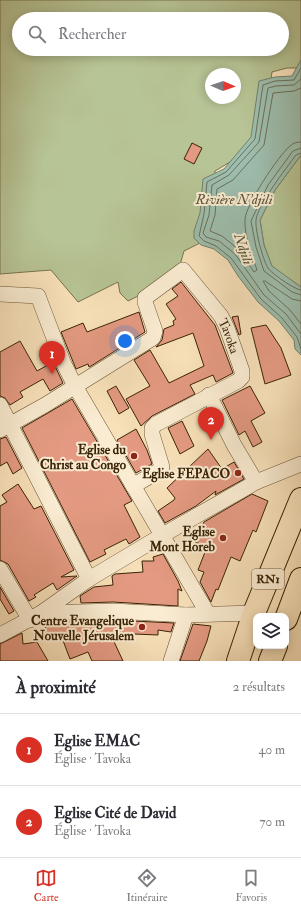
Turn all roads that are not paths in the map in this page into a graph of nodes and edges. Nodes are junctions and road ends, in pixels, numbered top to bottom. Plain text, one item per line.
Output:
1 (0, 294) edge
2 (75, 386) junction
3 (209, 395) junction
4 (0, 405) edge
5 (5, 427) edge
6 (301, 464) edge
7 (256, 482) junction
8 (133, 486) junction
9 (301, 499) edge
10 (161, 536) junction
11 (0, 569) edge
12 (89, 579) junction
13 (301, 579) edge
14 (253, 613) edge
15 (254, 613) edge
16 (288, 613) edge
17 (208, 614) junction
18 (186, 615) junction
19 (253, 616) edge
20 (35, 617) junction
21 (0, 635) edge
22 (275, 649) edge
23 (171, 661) edge
24 (238, 661) edge
25 (270, 661) edge

1 - 2 street
2 - 3 street, Tavoka
2 - 5 street
2 - 8 street
3 - 7 street
3 - 8 street, Tavoka
4 - 5 street
5 - 12 street
6 - 7 street
7 - 10 street
8 - 10 street
9 - 15 highway, RN1
10 - 12 street
10 - 17 street
11 - 20 street
12 - 20 street
13 - 16 highway, RN1
14 - 17 street
17 - 18 street
18 - 20 street
18 - 23 street
19 - 24 highway, RN1
20 - 21 street
22 - 25 highway

